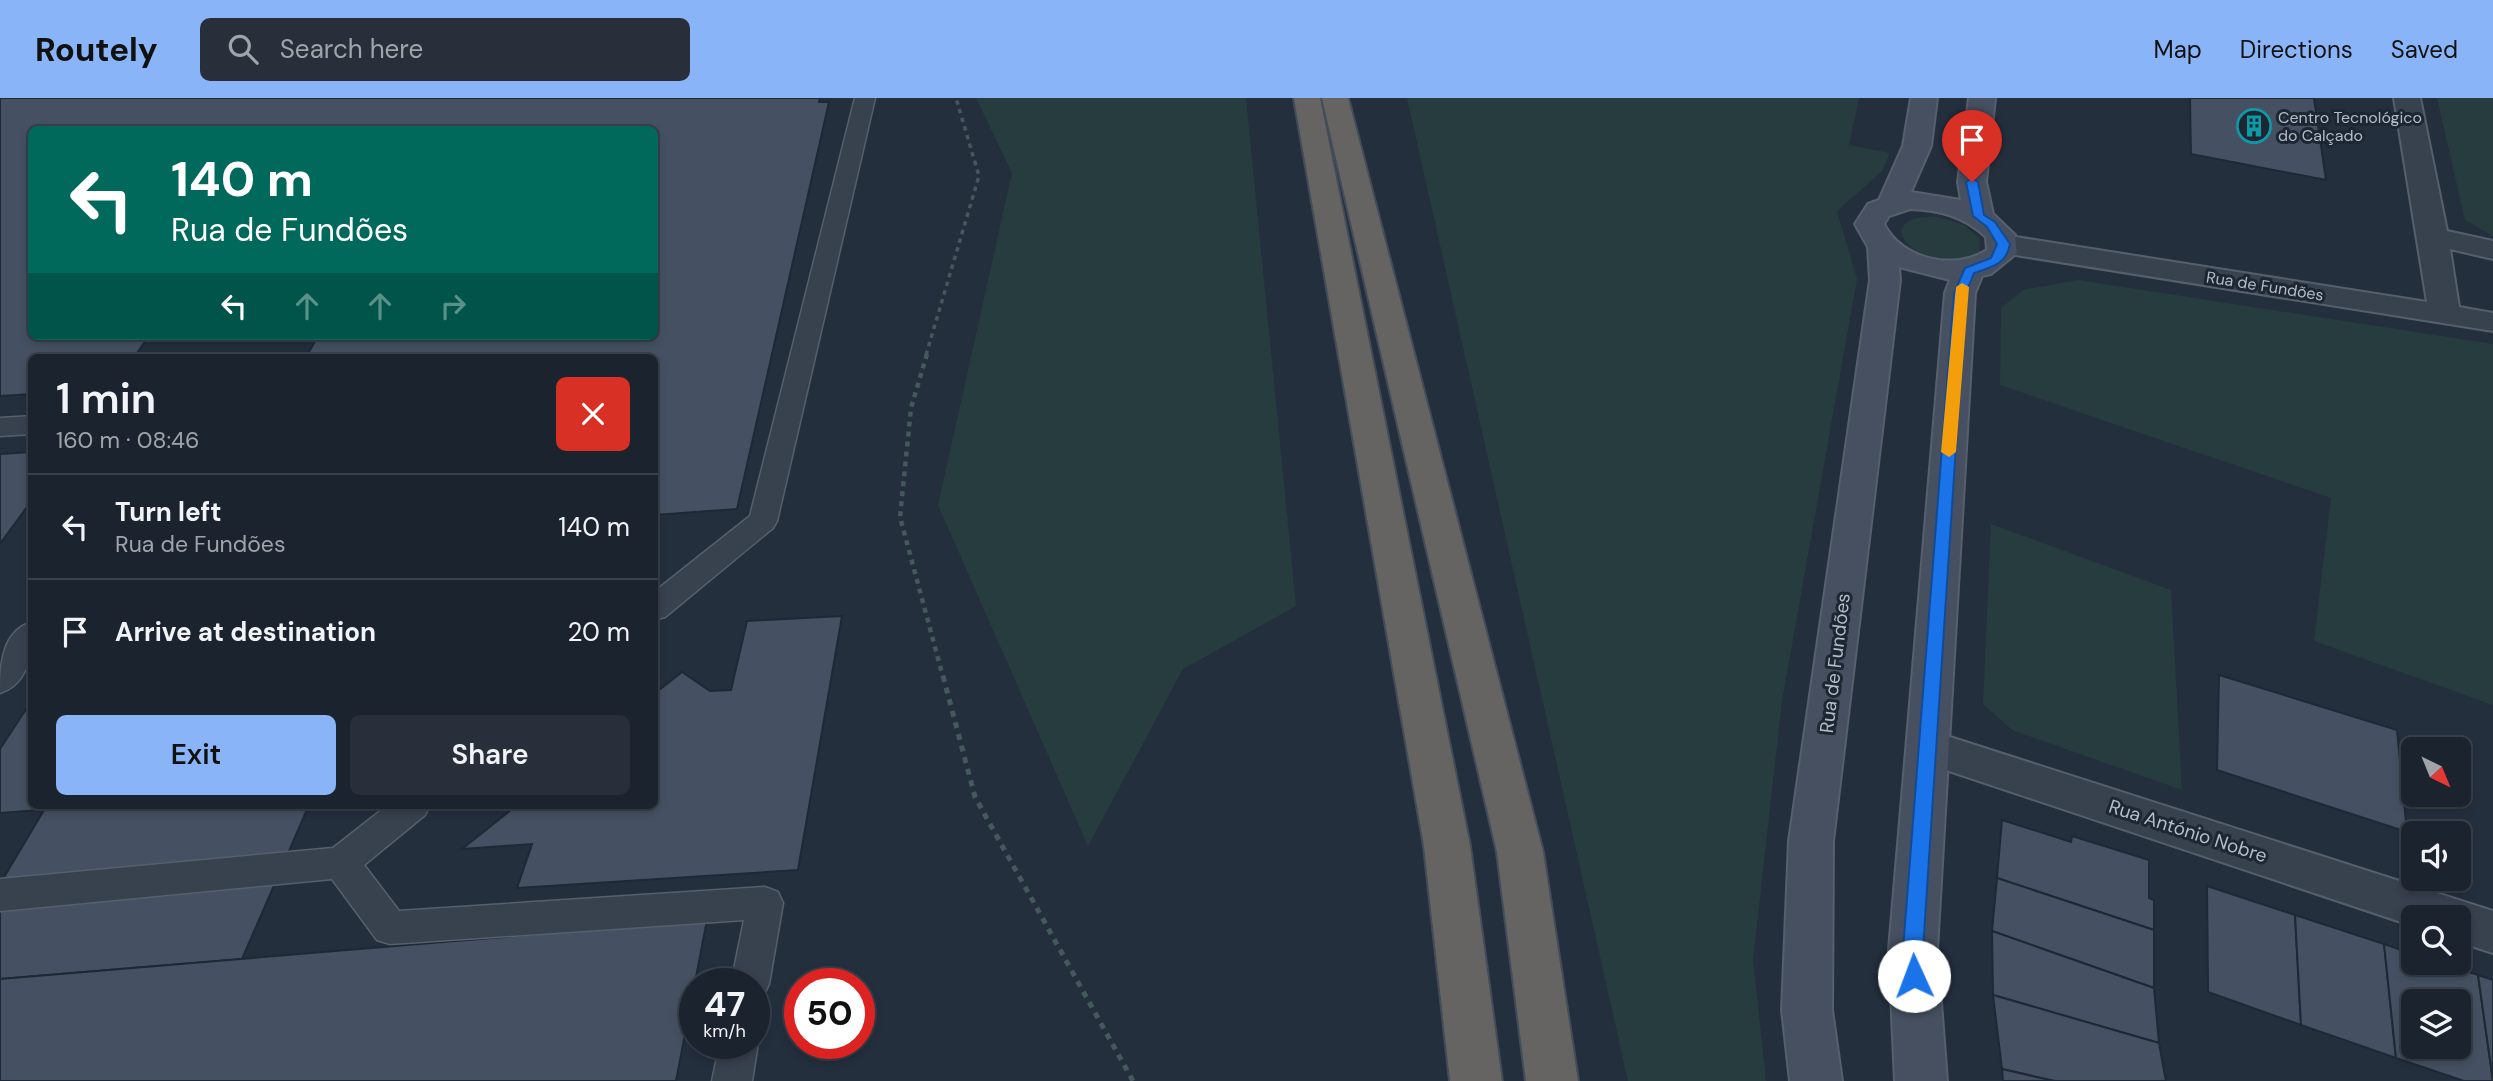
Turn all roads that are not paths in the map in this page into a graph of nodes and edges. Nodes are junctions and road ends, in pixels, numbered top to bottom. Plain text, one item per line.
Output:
1 (865, 98) edge
2 (1307, 98) edge
3 (1335, 98) edge
4 (1924, 98) edge
5 (1982, 98) edge
6 (2407, 98) edge
7 (1892, 203) junction
8 (1979, 216) junction
9 (2433, 237) junction
10 (2003, 244) junction
11 (1883, 247) junction
12 (2493, 250) edge
13 (1969, 271) junction
14 (2444, 314) junction
15 (2493, 322) edge
16 (28, 425) edge
17 (0, 427) edge
18 (658, 606) edge
19 (28, 639) edge
20 (0, 681) edge
21 (1928, 747) junction
22 (408, 809) edge
23 (341, 863) junction
24 (0, 895) edge
25 (2411, 905) edge
26 (2471, 924) edge
27 (2493, 932) edge
28 (753, 968) edge
29 (736, 1059) edge
30 (732, 1081) edge
31 (1476, 1081) edge
32 (1552, 1081) edge
33 (1815, 1081) edge
34 (1921, 1081) edge

1 - 18 lane
2 - 31 highway
3 - 32 highway
4 - 7 main road, Rua de Fundões
5 - 8 main road
6 - 9 street
7 - 8 main road
7 - 11 main road, Rua de Fundões
8 - 10 main road
9 - 12 street
9 - 14 street
10 - 13 main road
10 - 14 street, Rua de Fundões
11 - 13 main road
11 - 33 main road, Rua de Fundões
13 - 21 main road
14 - 15 street, Rua de Fundões
16 - 17 lane
19 - 20 lane
21 - 25 street, Rua António Nobre
21 - 34 main road
22 - 23 lane
23 - 24 lane
23 - 28 lane
26 - 27 street
29 - 30 lane

